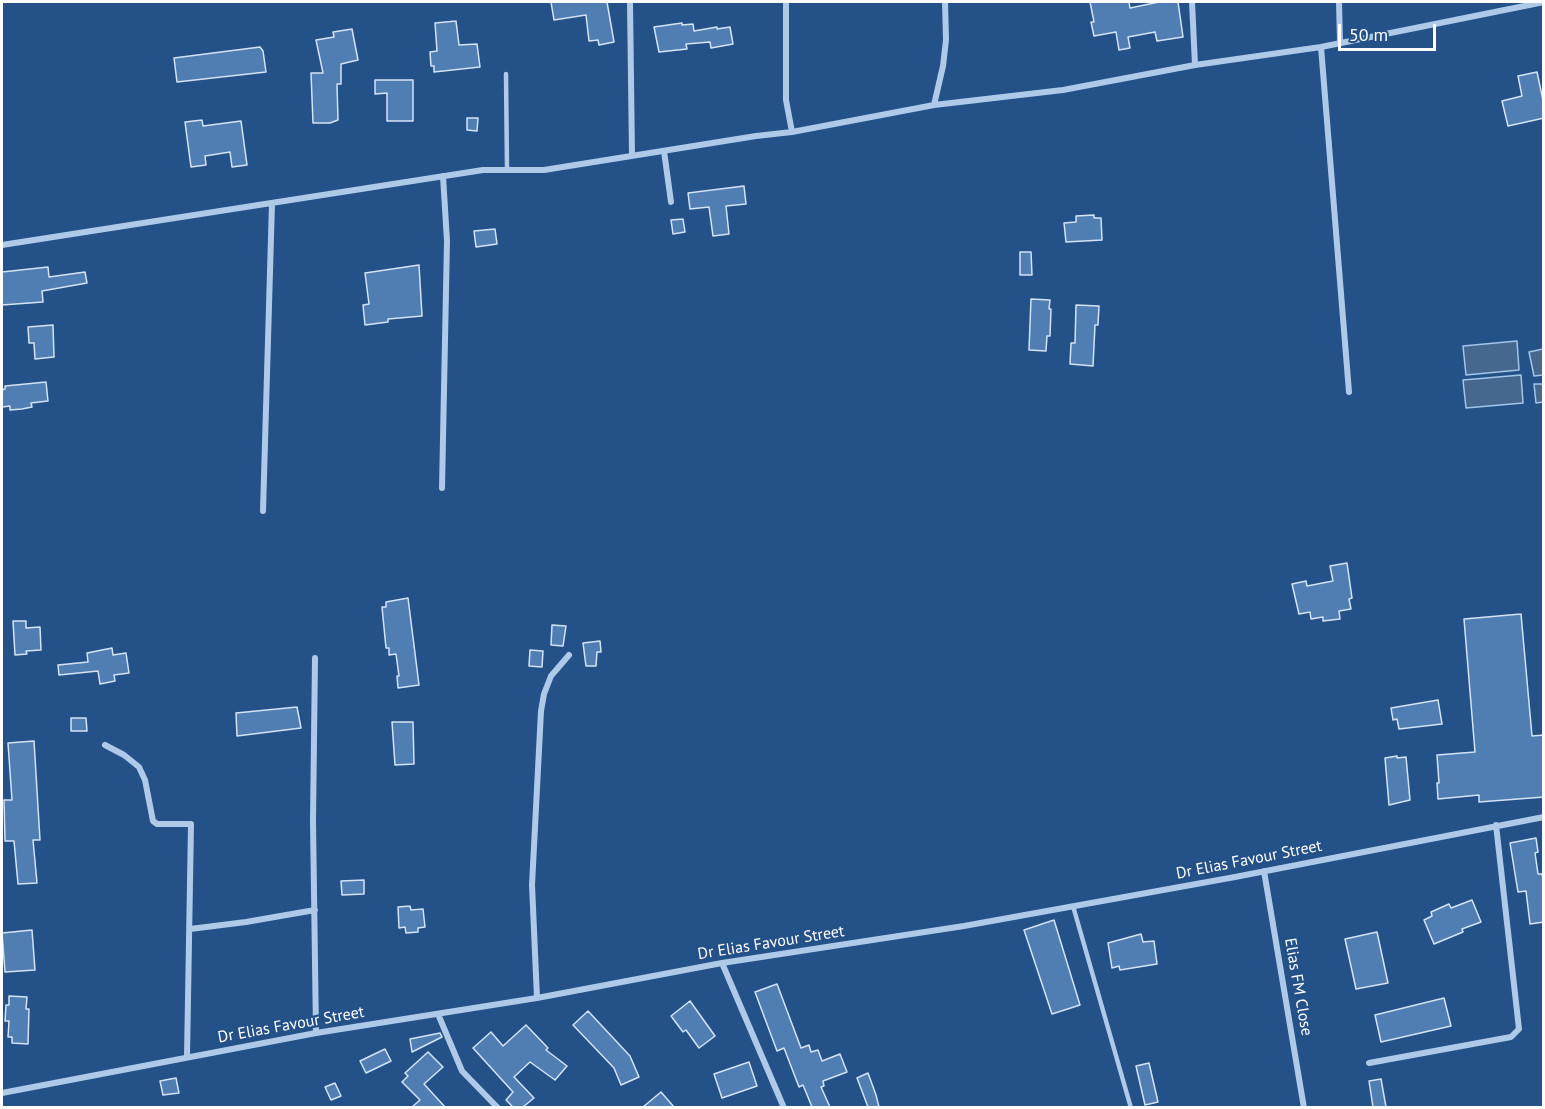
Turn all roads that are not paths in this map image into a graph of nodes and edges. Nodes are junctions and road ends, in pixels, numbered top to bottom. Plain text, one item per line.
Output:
1 (630, 2) edge
2 (786, 2) edge
3 (945, 2) edge
4 (1192, 2) edge
5 (1339, 2) edge
6 (1544, 2) edge
7 (1340, 42) junction
8 (1321, 47) junction
9 (1195, 65) junction
10 (506, 74) dead end
11 (934, 105) junction
12 (792, 132) junction
13 (664, 151) junction
14 (632, 156) junction
15 (507, 169) junction
16 (443, 176) junction
17 (671, 202) dead end
18 (272, 203) junction
19 (2, 245) edge
20 (1349, 392) dead end
21 (442, 488) dead end
22 (263, 511) dead end
23 (569, 655) dead end
24 (315, 658) dead end
25 (105, 745) dead end
26 (1544, 817) edge
27 (1496, 825) junction
28 (1264, 871) junction
29 (1073, 906) junction
30 (315, 910) junction
31 (190, 929) junction
32 (722, 963) junction
33 (537, 998) junction
34 (438, 1014) junction
35 (316, 1033) junction
36 (187, 1057) junction
37 (1369, 1063) dead end
38 (2, 1093) edge
39 (498, 1107) edge
40 (784, 1107) edge
41 (1131, 1107) edge
42 (1304, 1107) edge

1 - 14 street
2 - 12 street
3 - 11 street
4 - 9 street
5 - 7 street
6 - 7 street
7 - 8 street
8 - 9 street
8 - 20 street
9 - 11 street
10 - 15 lane
11 - 12 street
12 - 13 street
13 - 14 street
13 - 17 street
14 - 15 street
15 - 16 street
16 - 18 street
16 - 21 street
18 - 19 street
18 - 22 street
23 - 33 street
24 - 30 street
25 - 31 street
26 - 27 street, Dr Elias Favour Street
27 - 28 street, Dr Elias Favour Street
27 - 37 street
28 - 29 street, Dr Elias Favour Street
28 - 42 street, Elias FM Close
29 - 32 street, Dr Elias Favour Street
29 - 41 lane
30 - 31 street
30 - 35 street
31 - 36 street
32 - 33 street, Dr Elias Favour Street
32 - 40 street
33 - 34 street, Dr Elias Favour Street
34 - 35 street, Dr Elias Favour Street
34 - 39 street
35 - 36 street, Dr Elias Favour Street
36 - 38 street, Dr Elias Favour Street

